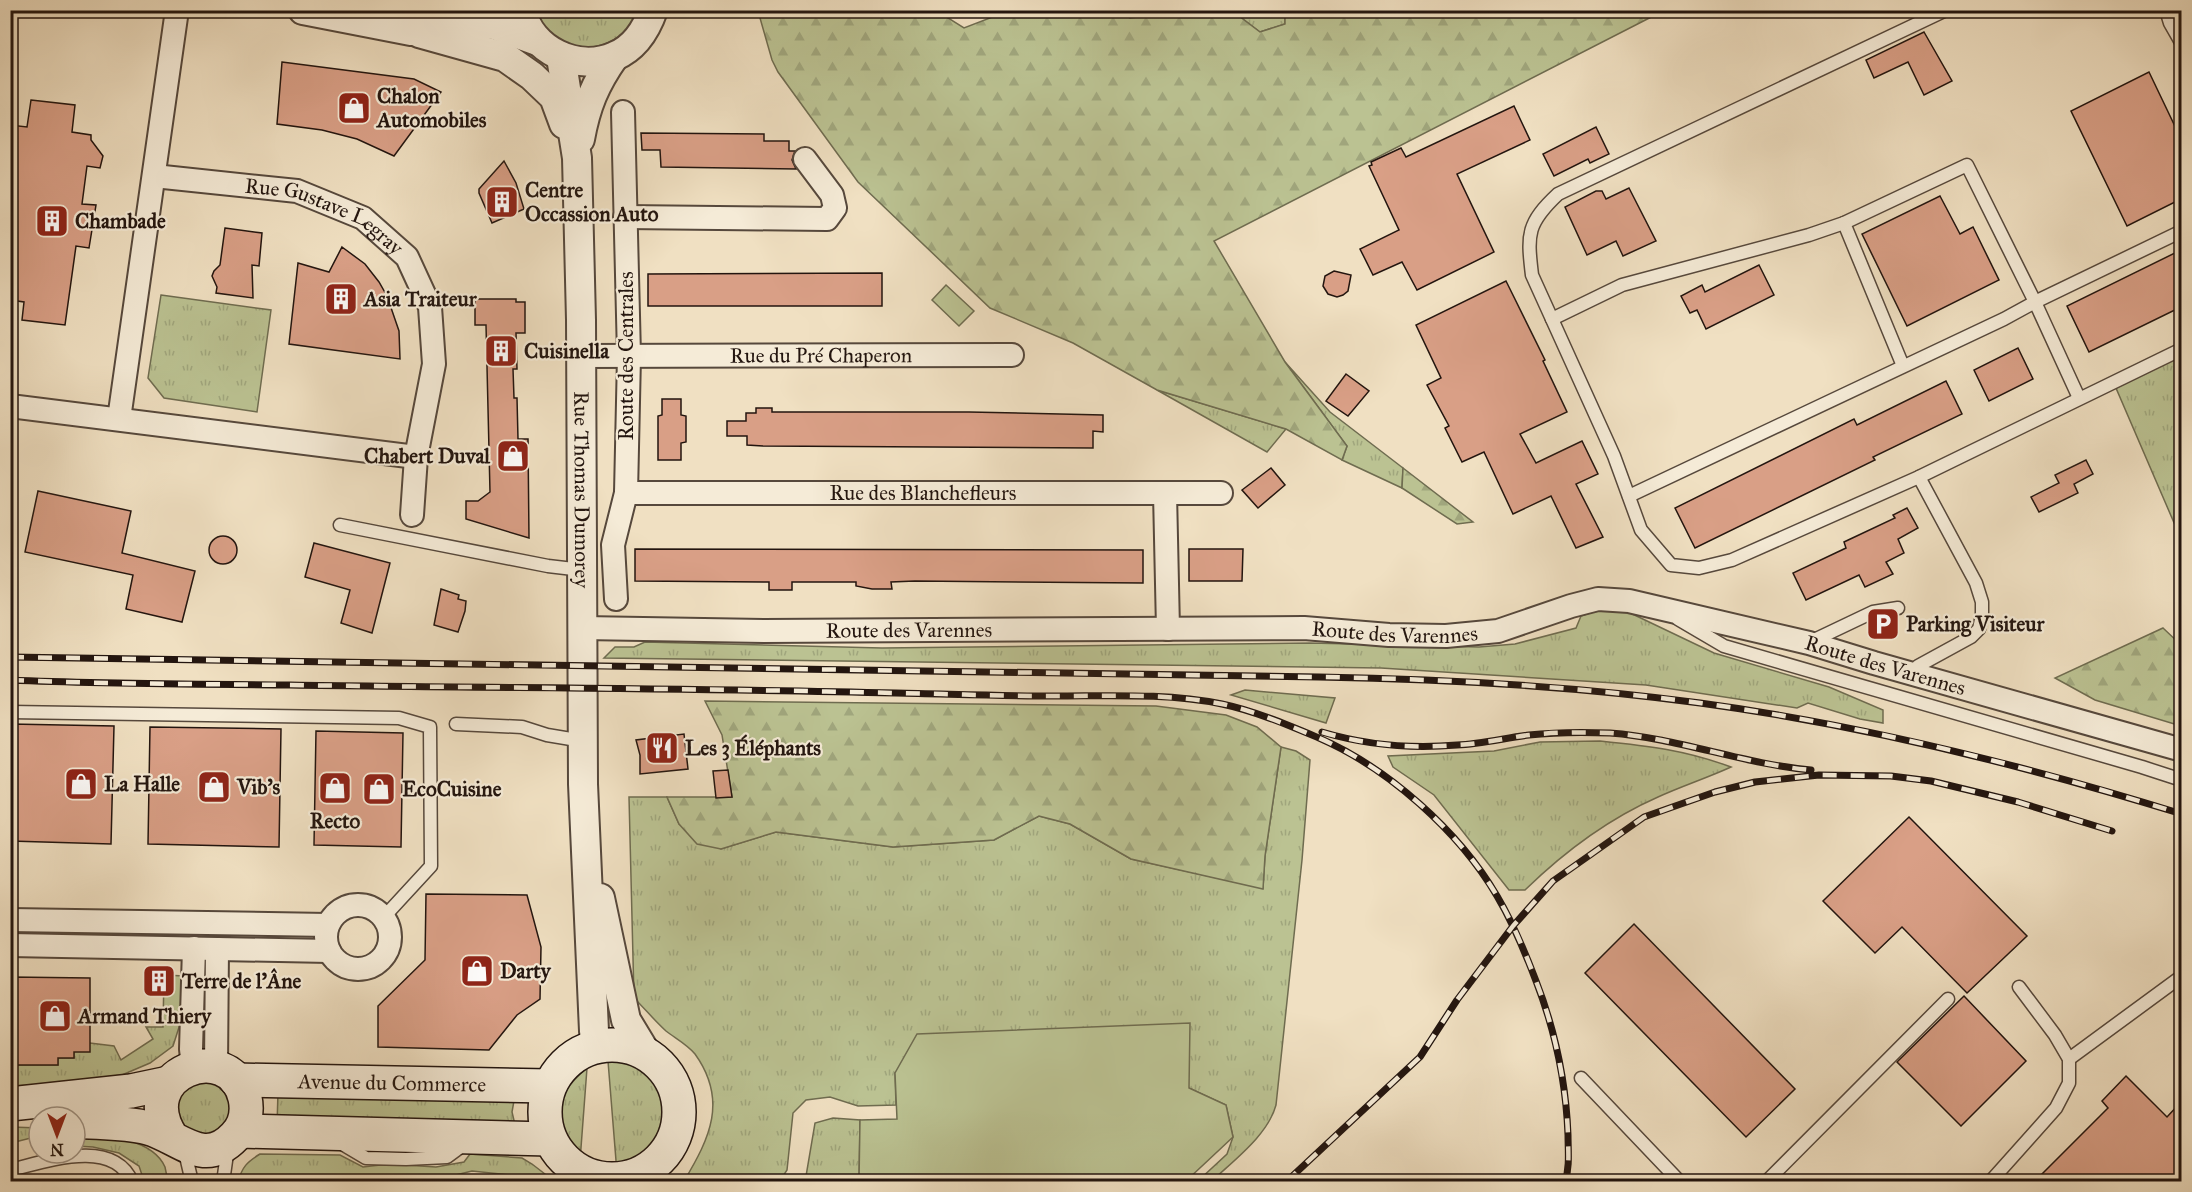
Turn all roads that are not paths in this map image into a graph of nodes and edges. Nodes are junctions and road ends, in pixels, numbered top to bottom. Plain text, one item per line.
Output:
1 (177, 10) edge
2 (303, 10) edge
3 (382, 10) edge
4 (522, 10) edge
5 (653, 10) edge
6 (1946, 10) edge
7 (2166, 10) edge
8 (343, 18) junction
9 (411, 31) junction
10 (537, 40) junction
11 (2181, 44) edge
12 (561, 57) junction
13 (614, 57) junction
14 (623, 112) dead end
15 (577, 158) junction
16 (805, 159) dead end
17 (154, 176) junction
18 (625, 217) junction
19 (1844, 224) junction
20 (2181, 231) edge
21 (2035, 302) junction
22 (1552, 319) junction
23 (2181, 349) edge
24 (1012, 355) dead end
25 (581, 356) junction
26 (629, 356) junction
27 (1903, 366) junction
28 (2079, 398) junction
29 (10, 406) edge
30 (118, 419) junction
31 (416, 457) junction
32 (1919, 477) junction
33 (1165, 493) junction
34 (1221, 493) dead end
35 (626, 494) junction
36 (1629, 496) junction
37 (412, 515) dead end
38 (340, 525) dead end
39 (583, 571) junction
40 (616, 599) dead end
41 (1656, 606) junction
42 (1898, 608) dead end
43 (583, 628) junction
44 (1168, 629) junction
45 (1809, 643) junction
46 (1915, 674) junction
47 (10, 712) edge
48 (456, 724) dead end
49 (583, 741) junction
50 (2181, 750) edge
51 (2181, 780) edge
52 (584, 821) junction
53 (384, 917) junction
54 (10, 920) edge
55 (328, 925) junction
56 (10, 945) edge
57 (194, 948) junction
58 (217, 949) junction
59 (329, 951) junction
60 (2181, 976) edge
61 (2019, 987) dead end
62 (1947, 999) dead end
63 (596, 1046) junction
64 (646, 1053) junction
65 (2069, 1059) junction
66 (203, 1074) junction
67 (1581, 1078) dead end
68 (549, 1086) junction
69 (10, 1104) edge
70 (10, 1114) edge
71 (27, 1116) edge
72 (87, 1121) edge
73 (234, 1137) junction
74 (549, 1139) junction
75 (178, 1142) junction
76 (10, 1170) edge
77 (655, 1173) edge
78 (609, 1181) edge
79 (132, 1182) edge
80 (192, 1182) edge
81 (223, 1182) edge
82 (1680, 1182) edge
83 (1766, 1182) edge
84 (1990, 1182) edge

1 - 17 street
2 - 8 street
3 - 8 street
4 - 10 street
5 - 13 street
6 - 22 lane
7 - 11 lane
8 - 9 street
9 - 10 street
9 - 15 street
10 - 12 street
12 - 13 street
12 - 15 street, Rue Thomas Dumorey
13 - 15 street, Rue Thomas Dumorey
14 - 18 street, Route des Centrales
15 - 25 street, Rue Thomas Dumorey
16 - 18 street
17 - 30 street
17 - 31 street, Rue Gustave Legray
18 - 26 street, Route des Centrales
19 - 21 lane
19 - 22 lane
19 - 27 lane
20 - 21 lane
21 - 27 lane
21 - 28 lane
22 - 36 lane
23 - 28 lane
24 - 26 street, Rue du Pré Chaperon
25 - 26 street, Rue du Pré Chaperon
25 - 39 street, Rue Thomas Dumorey
26 - 35 street, Route des Centrales
27 - 36 lane
28 - 32 lane
29 - 30 street
30 - 31 street
31 - 37 street, Rue Gustave Legray
32 - 36 lane
32 - 46 lane
33 - 34 street, Rue des Blanchefleurs
33 - 35 street, Rue des Blanchefleurs
33 - 44 street
35 - 40 street, Route des Centrales
38 - 39 lane
39 - 43 street, Rue Thomas Dumorey
41 - 44 street, Route des Varennes
41 - 45 street, Route des Varennes
41 - 51 lane
42 - 45 lane
43 - 44 street, Route des Varennes
43 - 49 street, Rue Thomas Dumorey
45 - 46 street, Route des Varennes
46 - 50 street, Route des Varennes
47 - 53 lane
48 - 49 lane
49 - 52 street, Rue Thomas Dumorey
52 - 63 street, Rue Thomas Dumorey
52 - 64 street, Rue Thomas Dumorey
53 - 55 street
53 - 59 street
54 - 55 street
55 - 59 street
56 - 57 street
57 - 58 street
57 - 66 street
58 - 59 street
58 - 66 street
60 - 65 lane
61 - 65 lane
62 - 83 lane
63 - 64 main road
63 - 68 main road
64 - 77 main road
65 - 84 lane
66 - 68 main road, Avenue du Commerce
66 - 69 main road, Avenue du Commerce
66 - 73 main road
66 - 75 main road
67 - 82 lane
68 - 74 main road
70 - 71 main road
72 - 75 main road
73 - 74 main road
73 - 75 main road
73 - 81 lane
74 - 78 main road
75 - 80 lane
76 - 79 lane
77 - 78 main road

